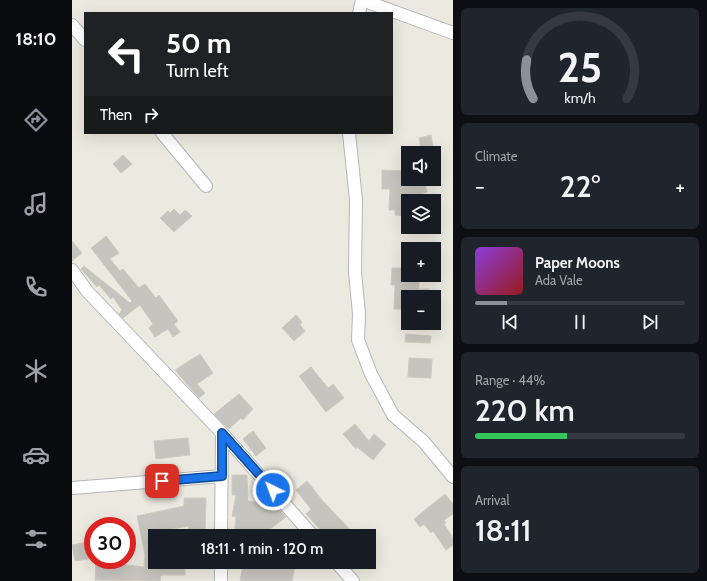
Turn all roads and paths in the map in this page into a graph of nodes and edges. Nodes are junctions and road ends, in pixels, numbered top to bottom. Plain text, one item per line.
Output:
1 (362, 0) edge
2 (358, 12) edge
3 (72, 25) edge
4 (453, 34) edge
5 (84, 39) edge
6 (163, 134) edge
7 (350, 134) edge
8 (206, 186) dead end
9 (72, 270) edge
10 (222, 433) junction
11 (222, 476) junction
12 (453, 477) edge
13 (72, 488) edge
14 (221, 529) edge
15 (307, 529) edge
16 (221, 569) edge
17 (342, 569) edge
18 (221, 581) edge
19 (353, 581) edge

1 - 2 street
1 - 4 street
3 - 5 street
6 - 8 street
7 - 12 street
9 - 10 street
10 - 11 street
10 - 15 street
11 - 13 street
11 - 14 street
16 - 18 street
17 - 19 street

